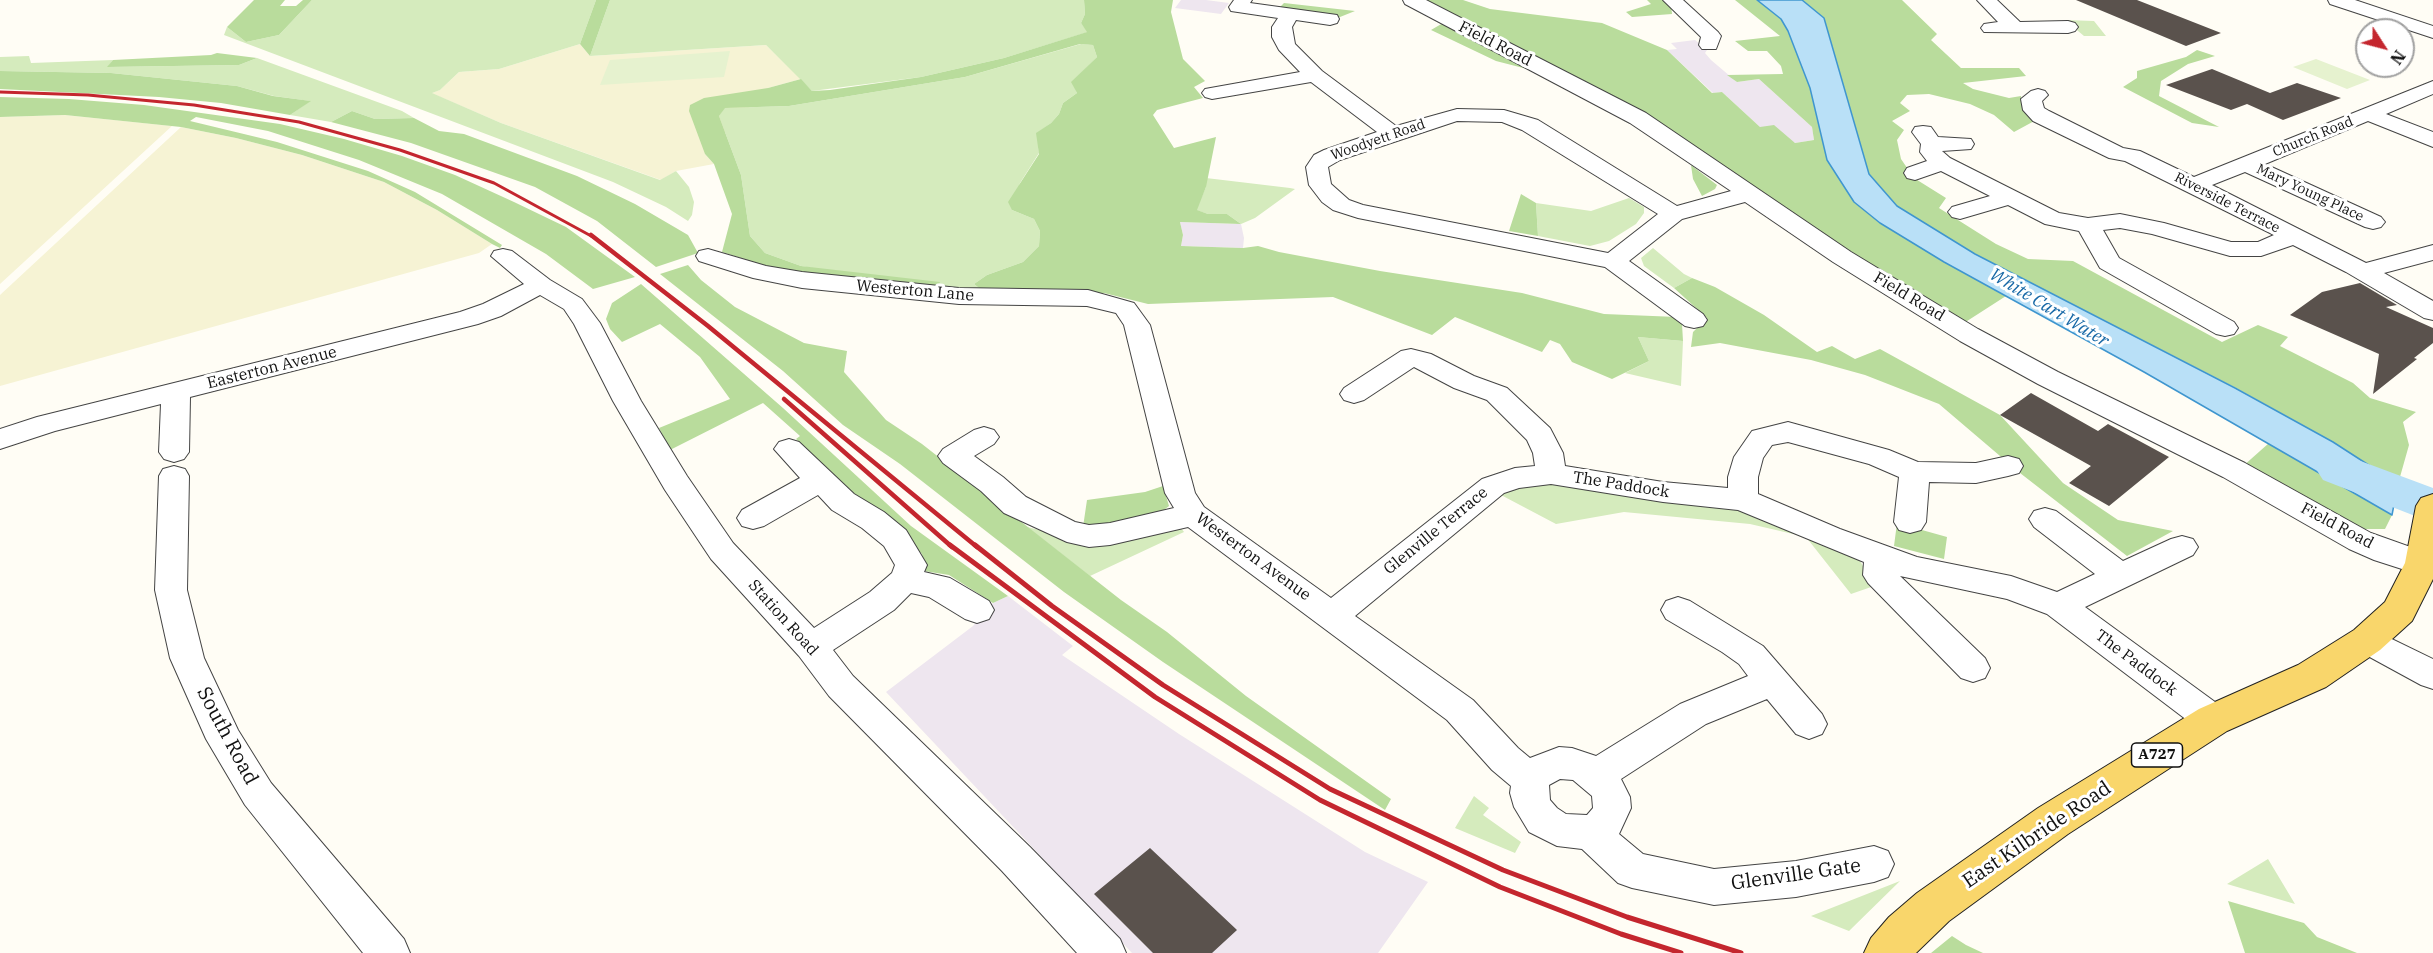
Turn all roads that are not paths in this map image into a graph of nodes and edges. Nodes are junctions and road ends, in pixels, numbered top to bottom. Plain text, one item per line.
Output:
1 (1243, 0) edge
2 (1412, 0) edge
3 (1672, 0) edge
4 (1986, 0) edge
5 (2337, 0) edge
6 (1291, 13) junction
7 (1329, 19) dead end
8 (2014, 27) junction
9 (2068, 27) dead end
10 (1991, 28) dead end
11 (2433, 32) edge
12 (1709, 45) dead end
13 (1315, 75) junction
14 (2433, 87) edge
15 (1212, 93) dead end
16 (2038, 95) dead end
17 (2368, 114) junction
18 (1393, 134) junction
19 (2433, 140) edge
20 (1964, 144) dead end
21 (1932, 146) junction
22 (2247, 164) junction
23 (1915, 173) dead end
24 (2193, 186) junction
25 (1751, 193) junction
26 (2008, 198) junction
27 (1960, 212) dead end
28 (1674, 214) junction
29 (2373, 222) dead end
30 (2088, 225) junction
31 (2294, 236) junction
32 (2433, 252) edge
33 (503, 256) dead end
34 (708, 256) dead end
35 (1613, 261) junction
36 (2362, 271) junction
37 (541, 285) junction
38 (1125, 308) joint
39 (2433, 312) edge
40 (1694, 320) dead end
41 (2225, 328) dead end
42 (176, 392) junction
43 (1354, 394) dead end
44 (984, 437) dead end
45 (0, 439) edge
46 (789, 449) dead end
47 (2008, 466) dead end
48 (1915, 472) junction
49 (1551, 474) junction
50 (820, 480) junction
51 (1743, 500) junction
52 (1193, 515) junction
53 (753, 518) dead end
54 (2045, 519) dead end
55 (1910, 522) dead end
56 (2429, 543) edge
57 (2182, 547) dead end
58 (1881, 555) junction
59 (2122, 577) junction
60 (905, 580) junction
61 (2059, 605) junction
62 (977, 610) dead end
63 (1678, 610) dead end
64 (1333, 615) junction
65 (2367, 640) junction
66 (811, 647) junction
67 (1973, 668) dead end
68 (2433, 675) edge
69 (1773, 681) junction
70 (2213, 720) junction
71 (1809, 724) dead end
72 (1596, 776) junction
73 (1531, 780) junction
74 (1590, 832) junction
75 (1874, 864) dead end
76 (389, 953) edge
77 (1105, 953) edge
78 (1887, 953) edge

1 - 6 street
2 - 25 street, Field Road
3 - 12 street
4 - 8 street
5 - 11 street
6 - 7 street
6 - 13 street
8 - 9 street
8 - 10 street
13 - 15 street
13 - 18 street
14 - 17 street, Church Road
16 - 24 street, Riverside Terrace
17 - 19 street
17 - 22 street, Church Road
18 - 28 street, Woodyett Road
18 - 35 street, Woodyett Road
20 - 21 street
21 - 23 street
21 - 26 street
22 - 24 street, Church Road
22 - 29 street, Mary Young Place
24 - 31 street, Riverside Terrace
25 - 28 street
25 - 56 street, Field Road
26 - 27 street
26 - 30 street
28 - 35 street
30 - 31 street
30 - 41 street
31 - 36 street, Riverside Terrace
32 - 36 street
33 - 37 street, Station Road
34 - 38 street, Westerton Lane
35 - 40 street
36 - 39 street, Riverside Terrace
37 - 42 street, Easterton Avenue
37 - 66 street, Station Road
38 - 52 street, Westerton Avenue
42 - 45 street, Easterton Avenue
42 - 76 street, South Road
43 - 49 street, The Paddock
44 - 52 street
46 - 50 street
47 - 48 street
48 - 51 street
48 - 55 street
49 - 51 street, The Paddock
49 - 64 street, Glenville Terrace
50 - 53 street
50 - 60 street
51 - 58 street, The Paddock
52 - 64 street, Westerton Avenue
54 - 59 street
56 - 65 main road, East Kilbride Road / A727
57 - 59 street
58 - 61 street, The Paddock
58 - 67 street
59 - 61 street
60 - 62 street
60 - 66 street
61 - 70 street, The Paddock
63 - 69 street
64 - 73 street, Westerton Avenue
65 - 68 street
65 - 70 main road, East Kilbride Road / A727
66 - 77 street, Station Road
69 - 71 street
69 - 72 street
70 - 78 main road, East Kilbride Road / A727
72 - 73 street
72 - 74 street
73 - 74 street
74 - 75 street, Glenville Gate

